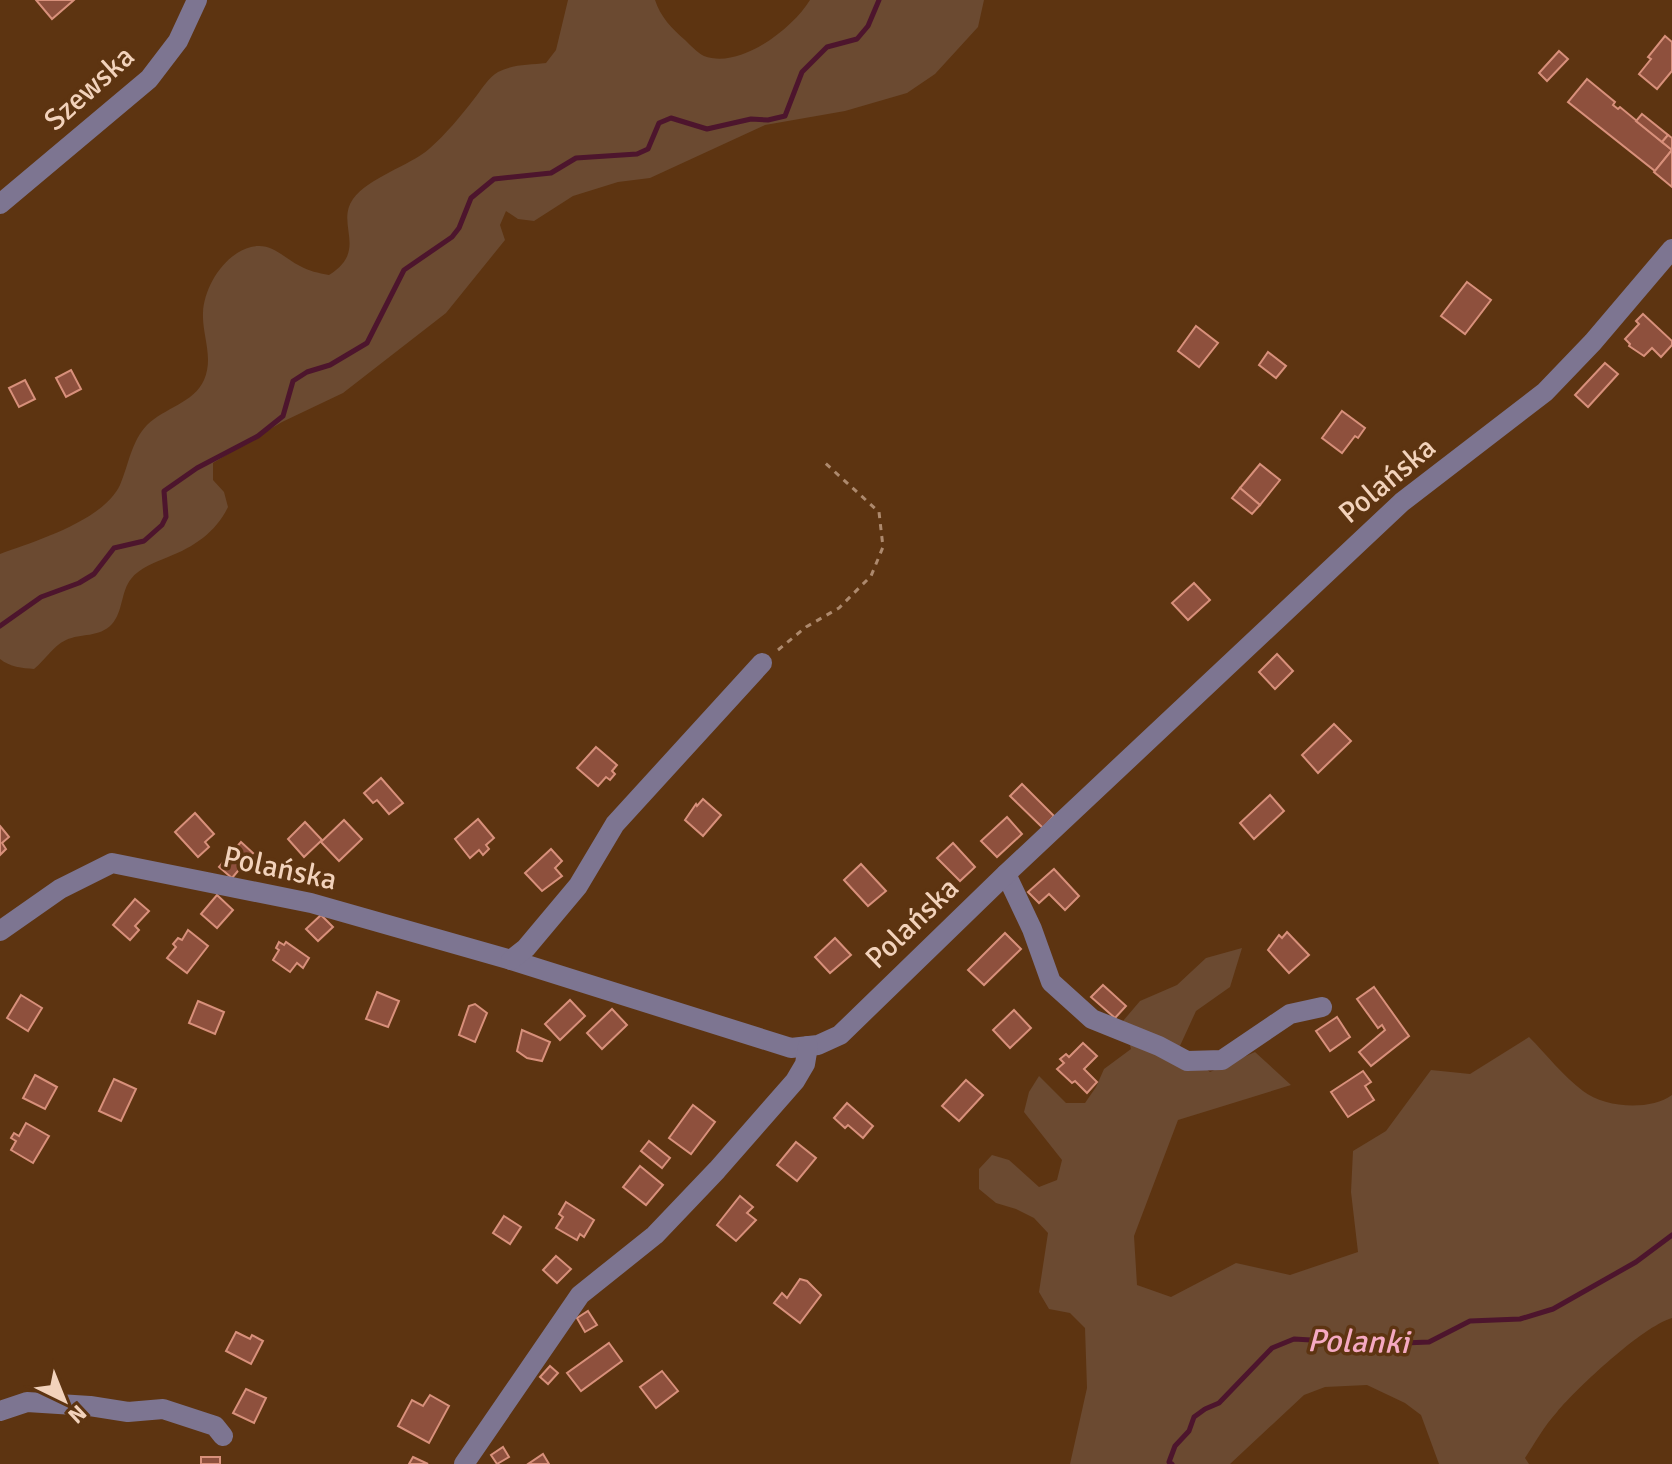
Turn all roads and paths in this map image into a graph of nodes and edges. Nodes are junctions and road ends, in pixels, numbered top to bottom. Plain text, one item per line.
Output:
1 (197, 0) edge
2 (0, 204) edge
3 (1672, 249) edge
4 (824, 462) dead end
5 (762, 663) joint
6 (1006, 874) junction
7 (0, 931) edge
8 (511, 960) junction
9 (1322, 1007) dead end
10 (808, 1046) junction
11 (0, 1411) edge
12 (223, 1436) dead end
13 (464, 1464) edge

1 - 2 street, Szewska
3 - 6 street, Polańska
4 - 5 path
5 - 8 street
6 - 9 street
6 - 10 street, Polańska
7 - 8 street, Polańska
8 - 10 street, Polańska
10 - 13 street
11 - 12 street

